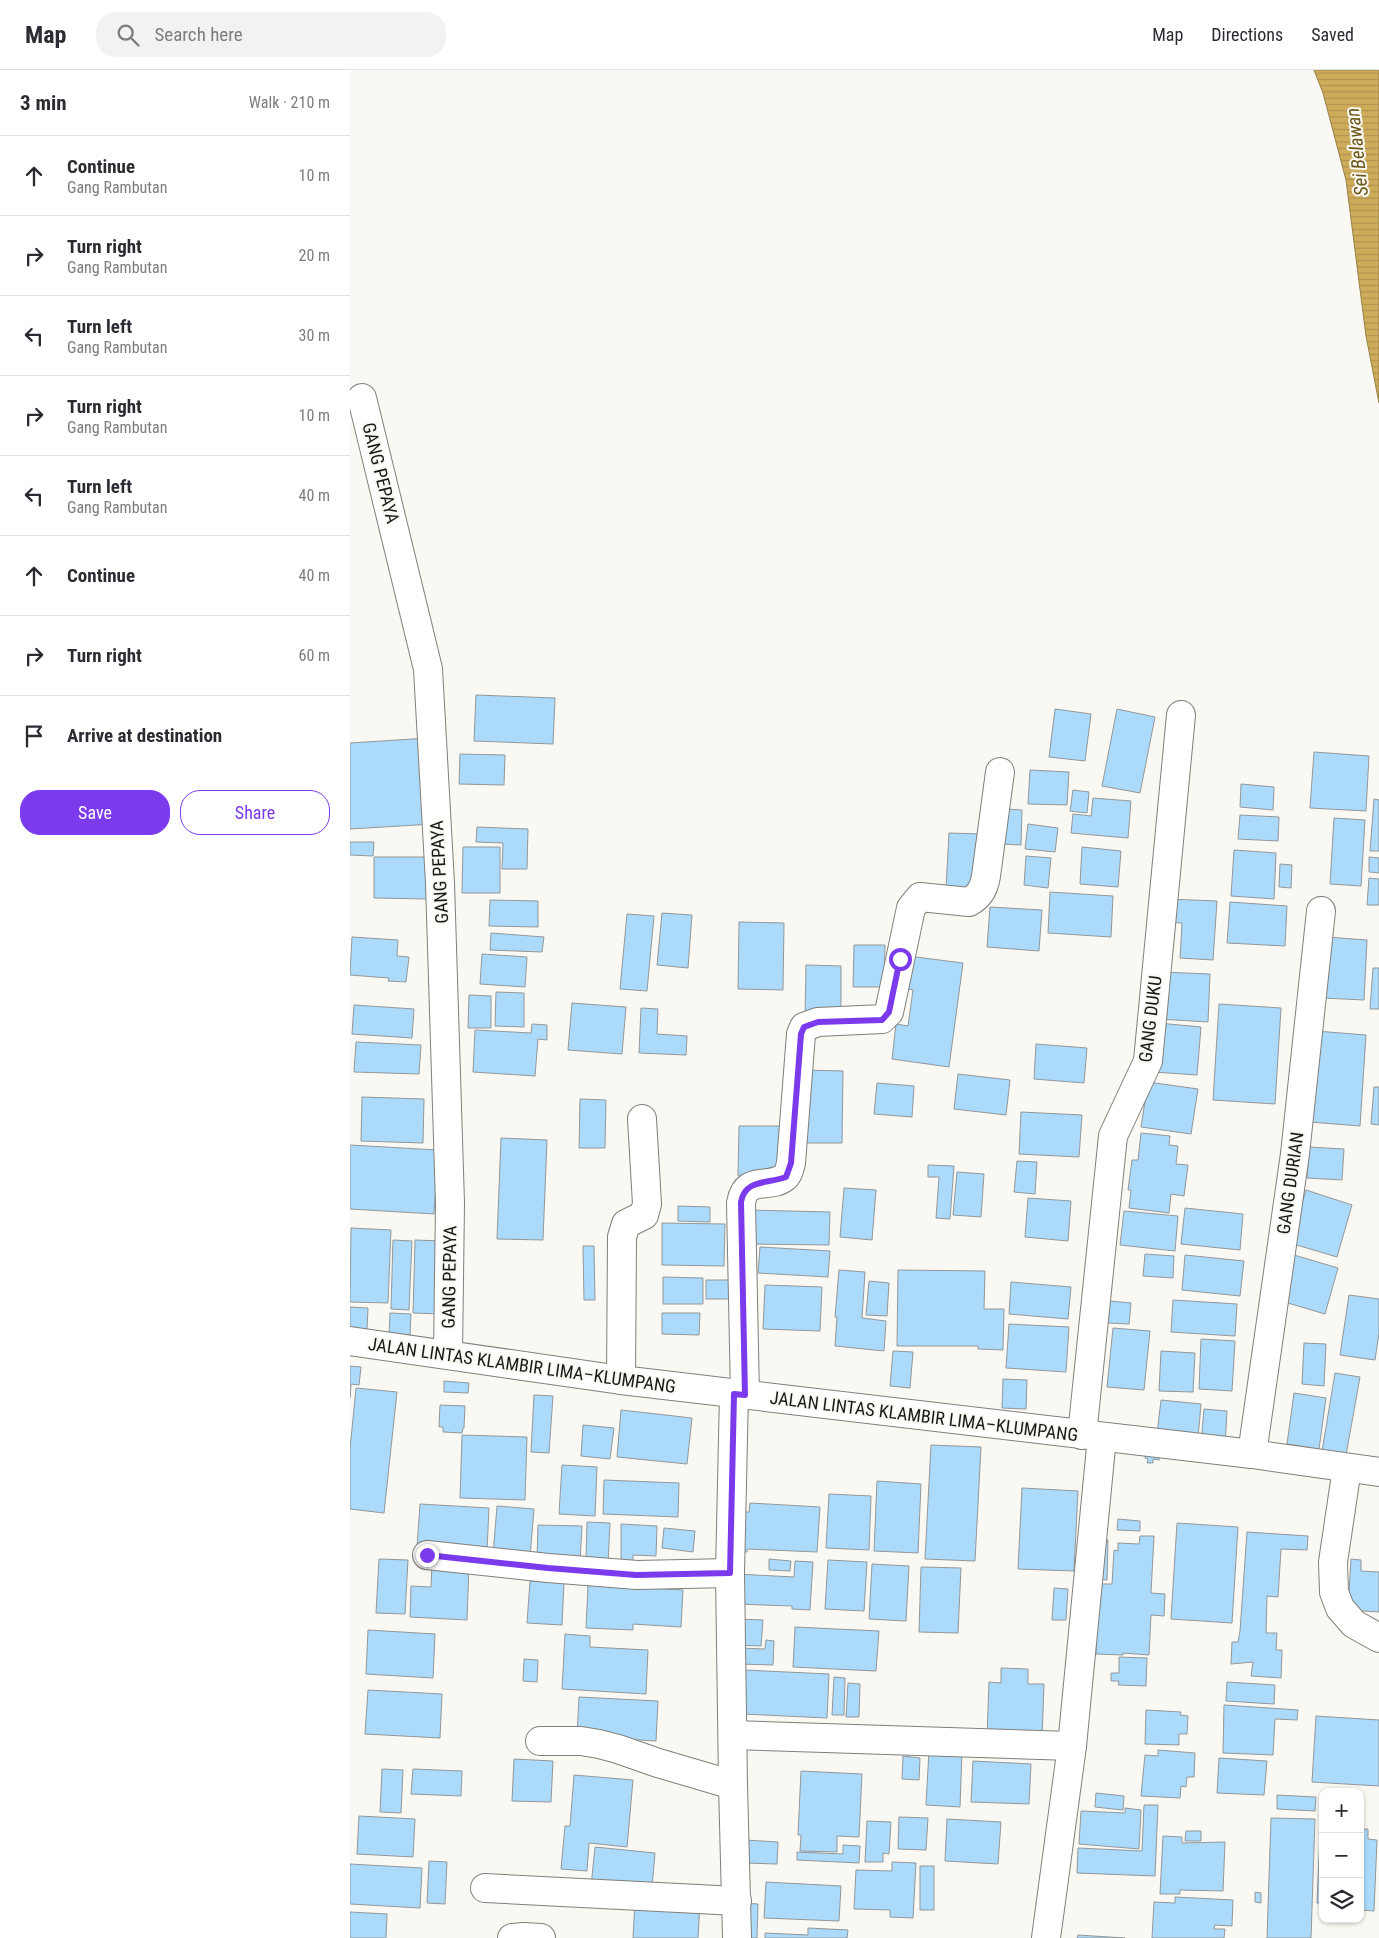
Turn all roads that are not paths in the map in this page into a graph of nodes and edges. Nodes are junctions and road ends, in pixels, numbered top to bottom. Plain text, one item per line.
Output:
1 (362, 398) dead end
2 (1181, 715) dead end
3 (1000, 772) dead end
4 (1321, 911) dead end
5 (642, 1119) dead end
6 (350, 1341) edge
7 (448, 1354) junction
8 (621, 1380) junction
9 (739, 1394) junction
10 (1092, 1436) junction
11 (1252, 1454) junction
12 (1347, 1468) junction
13 (1379, 1472) edge
14 (427, 1555) dead end
15 (730, 1573) junction
16 (1379, 1638) edge
17 (732, 1735) junction
18 (540, 1741) dead end
19 (1072, 1746) junction
20 (733, 1785) junction
21 (485, 1888) dead end
22 (737, 1901) junction
23 (512, 1938) edge
24 (541, 1938) edge
25 (737, 1938) edge
26 (1046, 1938) edge

1 - 7 street, GANG PEPAYA
2 - 10 street, GANG DUKU
3 - 9 street
4 - 11 street, GANG DURIAN
5 - 8 street
6 - 7 street, JALAN LINTAS KLAMBIR LIMA–KLUMPANG
7 - 8 street, JALAN LINTAS KLAMBIR LIMA–KLUMPANG
8 - 9 street, JALAN LINTAS KLAMBIR LIMA–KLUMPANG
9 - 10 street, JALAN LINTAS KLAMBIR LIMA–KLUMPANG
9 - 15 street
10 - 11 street, JALAN LINTAS KLAMBIR LIMA–KLUMPANG
10 - 19 street, GANG DUKU
11 - 12 street, JALAN LINTAS KLAMBIR LIMA–KLUMPANG
12 - 13 street, JALAN LINTAS KLAMBIR LIMA–KLUMPANG
12 - 16 street
14 - 15 street
15 - 17 street
17 - 19 street
17 - 20 street
18 - 20 street
19 - 26 street, GANG DUKU
20 - 22 street
21 - 22 street
22 - 25 street
23 - 24 street

